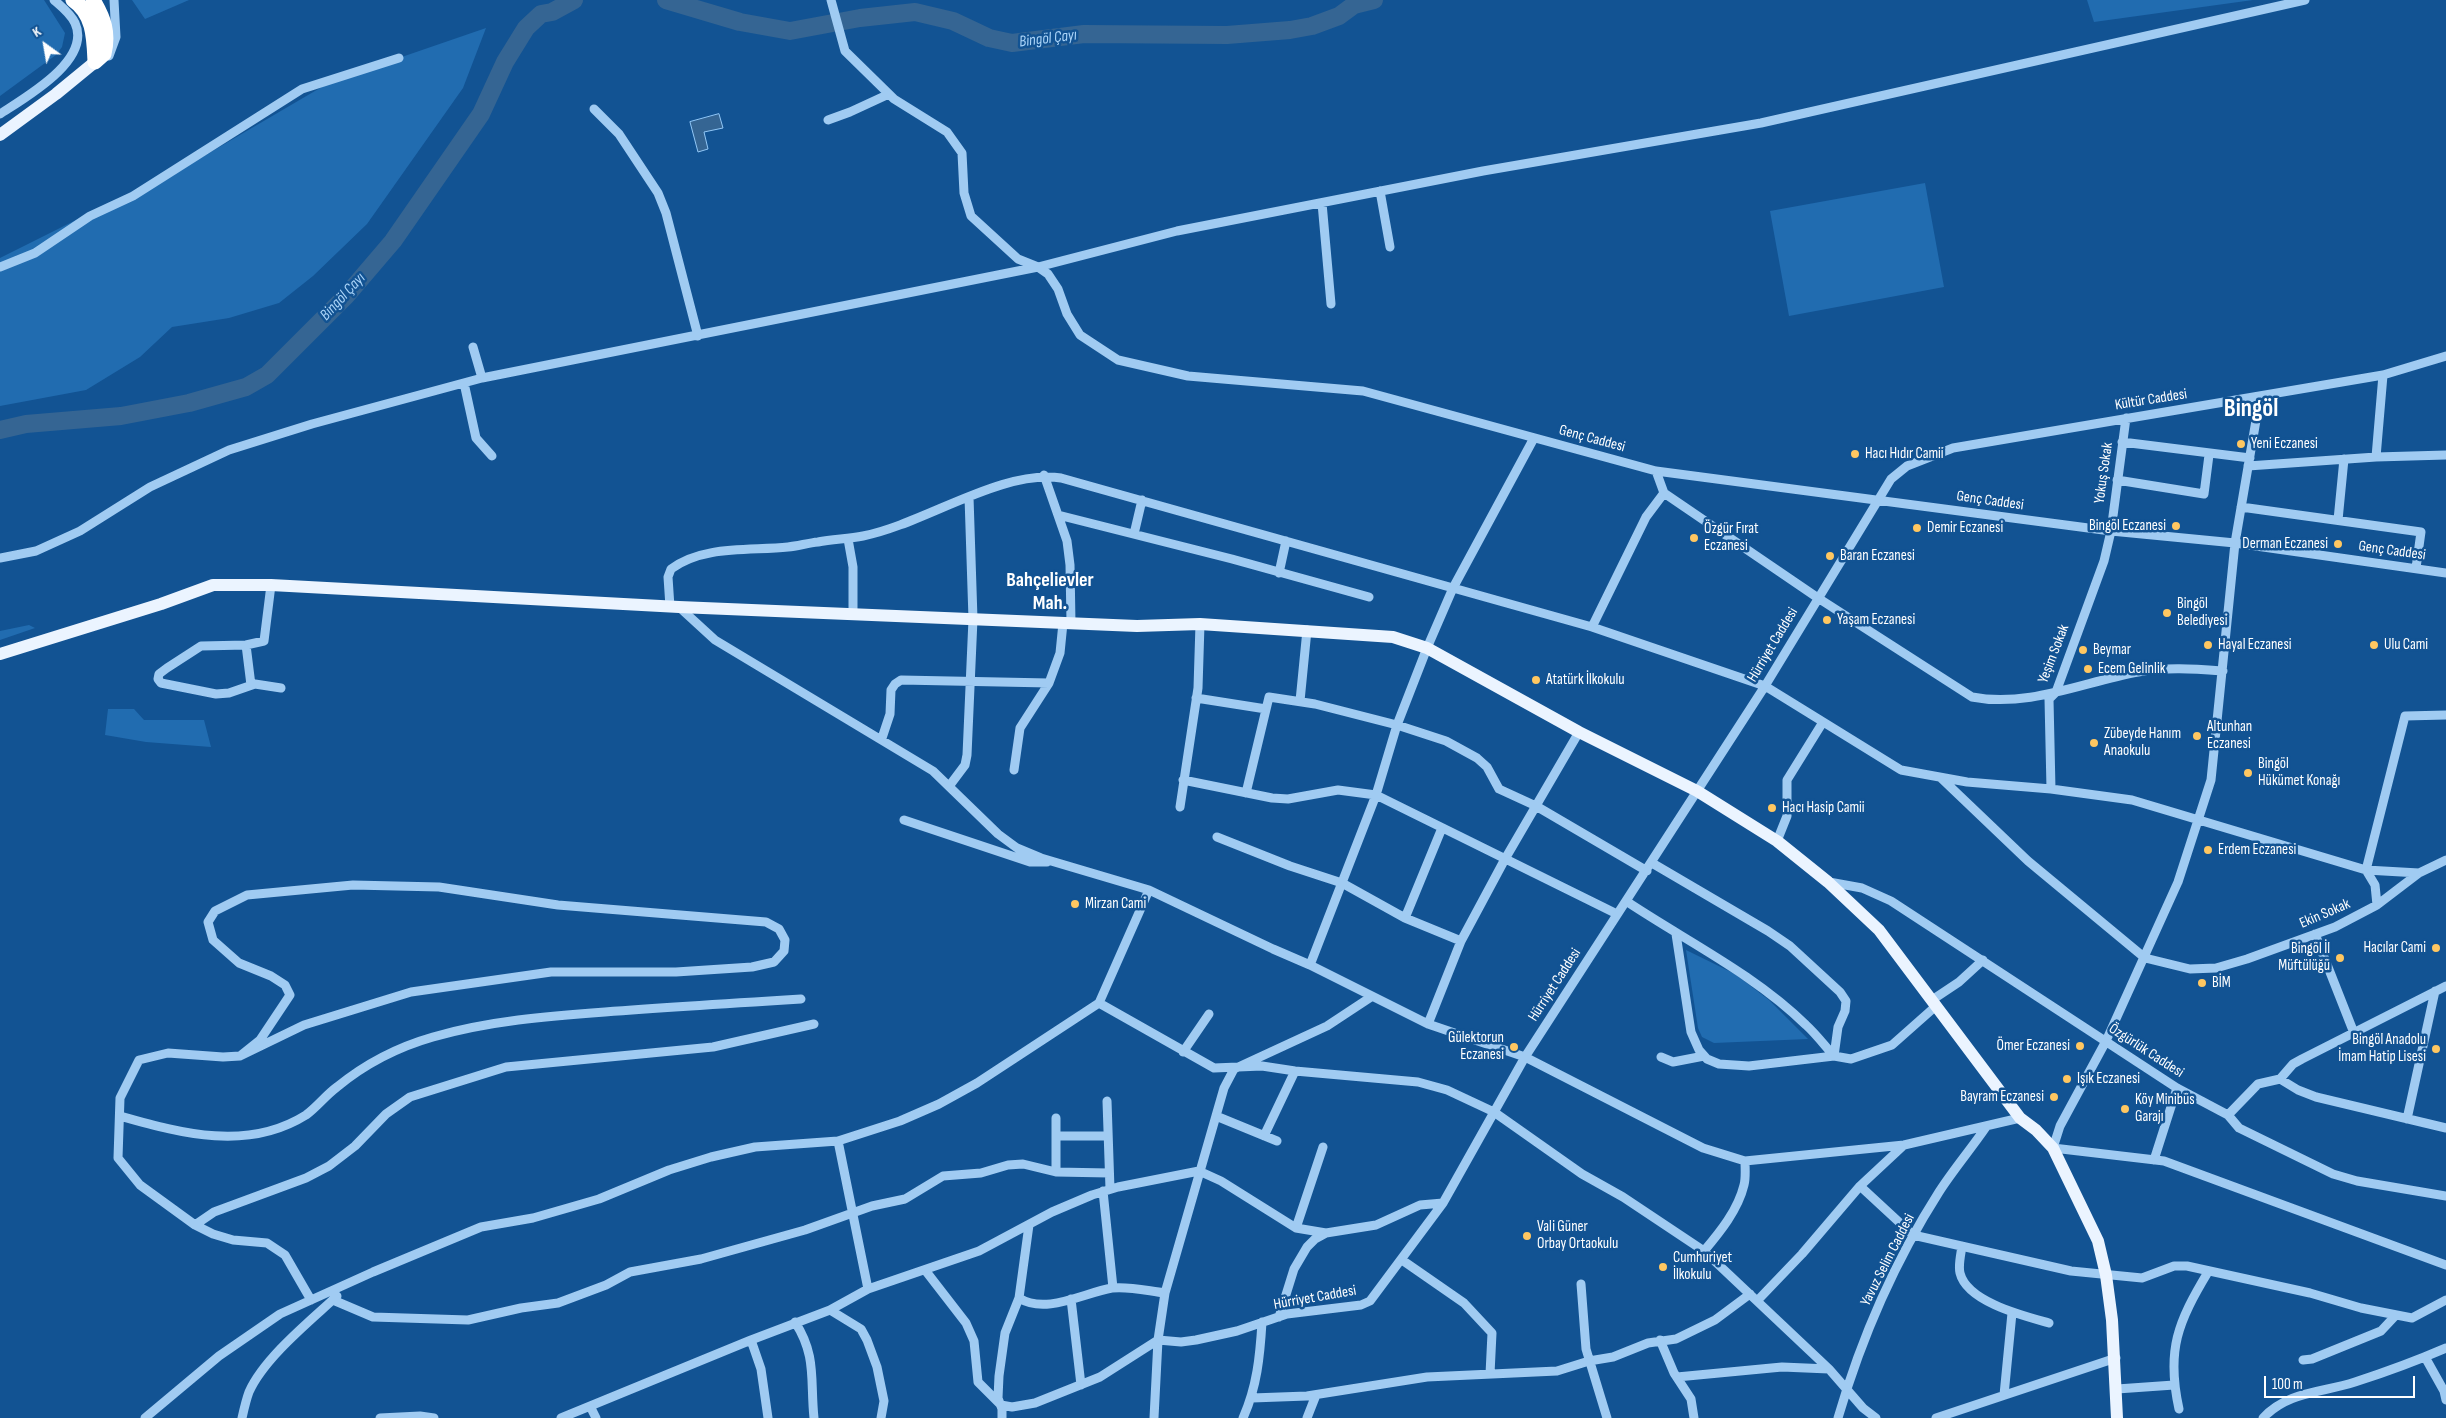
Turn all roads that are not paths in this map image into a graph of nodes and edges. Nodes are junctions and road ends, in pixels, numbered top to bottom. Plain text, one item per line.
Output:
1 (54, 0) edge
2 (73, 0) edge
3 (93, 0) edge
4 (114, 0) edge
5 (831, 0) edge
6 (2305, 0) edge
7 (399, 58) dead end
8 (95, 62) junction
9 (889, 94) junction
10 (594, 109) dead end
11 (0, 114) edge
12 (828, 120) dead end
13 (0, 135) edge
14 (1380, 191) junction
15 (1322, 203) junction
16 (1390, 247) dead end
17 (0, 266) edge
18 (1038, 267) junction
19 (1331, 304) dead end
20 (698, 336) junction
21 (473, 347) dead end
22 (2446, 356) edge
23 (2382, 375) junction
24 (482, 378) junction
25 (464, 383) junction
26 (2260, 397) junction
27 (2126, 418) junction
28 (1534, 438) junction
29 (2122, 442) junction
30 (2209, 454) junction
31 (2446, 455) edge
32 (492, 456) dead end
33 (2376, 457) junction
34 (2344, 459) junction
35 (2249, 462) junction
36 (1656, 471) junction
37 (1044, 475) junction
38 (2117, 480) junction
39 (1664, 493) junction
40 (969, 497) junction
41 (1142, 500) junction
42 (1878, 500) junction
43 (2242, 506) junction
44 (1058, 515) junction
45 (2338, 520) junction
46 (2111, 531) junction
47 (1134, 534) junction
48 (848, 539) junction
49 (1286, 541) junction
50 (2236, 543) junction
51 (0, 558) edge
52 (2416, 568) junction
53 (2446, 572) edge
54 (1279, 573) junction
55 (271, 584) junction
56 (1453, 588) junction
57 (1369, 597) dead end
58 (1818, 598) junction
59 (674, 607) junction
60 (853, 614) junction
61 (973, 619) junction
62 (1067, 623) junction
63 (1200, 624) junction
64 (1592, 627) junction
65 (1307, 630) junction
66 (246, 645) junction
67 (1427, 648) junction
68 (0, 654) edge
69 (2223, 671) junction
70 (969, 682) junction
71 (1049, 682) junction
72 (251, 685) junction
73 (1764, 686) junction
74 (282, 688) dead end
75 (2056, 692) junction
76 (1196, 698) junction
77 (1300, 701) junction
78 (1266, 710) junction
79 (2444, 715) edge
80 (1823, 722) junction
81 (1397, 725) junction
82 (2446, 726) edge
83 (1579, 732) junction
84 (882, 738) junction
85 (1014, 770) dead end
86 (1940, 777) junction
87 (1184, 780) junction
88 (950, 785) junction
89 (2051, 789) junction
90 (1697, 791) junction
91 (1246, 793) junction
92 (1376, 795) junction
93 (1536, 806) junction
94 (1180, 807) dead end
95 (2198, 819) junction
96 (904, 820) dead end
97 (1442, 828) junction
98 (1217, 837) dead end
99 (1777, 841) junction
100 (1505, 859) junction
101 (2446, 860) edge
102 (1054, 862) junction
103 (1650, 867) junction
104 (2366, 870) junction
105 (2419, 873) junction
106 (1828, 882) junction
107 (1342, 883) junction
108 (1149, 890) junction
109 (1626, 901) junction
110 (2377, 905) junction
111 (1617, 914) junction
112 (1405, 918) junction
113 (1676, 934) junction
114 (2315, 934) junction
115 (1461, 941) junction
116 (2145, 958) junction
117 (1983, 960) junction
118 (1310, 965) junction
119 (2446, 986) edge
120 (2435, 991) junction
121 (1371, 997) junction
122 (801, 999) dead end
123 (1934, 1003) junction
124 (1099, 1004) junction
125 (1209, 1014) dead end
126 (814, 1024) dead end
127 (1428, 1024) junction
128 (2354, 1033) junction
129 (2106, 1041) junction
130 (1183, 1052) junction
131 (240, 1056) junction
132 (1704, 1056) junction
133 (1834, 1056) junction
134 (1524, 1057) junction
135 (1661, 1057) dead end
136 (1234, 1069) junction
137 (1296, 1071) junction
138 (2280, 1079) junction
139 (2177, 1088) junction
140 (1107, 1102) dead end
141 (1494, 1112) junction
142 (2228, 1115) junction
143 (120, 1116) junction
144 (1216, 1116) junction
145 (1056, 1118) dead end
146 (2020, 1118) junction
147 (2407, 1119) junction
148 (1986, 1127) junction
149 (2446, 1128) edge
150 (1057, 1136) junction
151 (1108, 1136) junction
152 (1264, 1136) junction
153 (838, 1141) junction
154 (1277, 1142) dead end
155 (1323, 1146) dead end
156 (1904, 1146) junction
157 (2052, 1148) junction
158 (2154, 1160) junction
159 (1745, 1161) junction
160 (1199, 1171) junction
161 (1056, 1172) junction
162 (1108, 1173) junction
163 (1860, 1186) junction
164 (1106, 1190) junction
165 (2446, 1196) edge
166 (1443, 1202) junction
167 (852, 1215) junction
168 (195, 1225) junction
169 (1029, 1225) junction
170 (1296, 1228) junction
171 (1326, 1233) junction
172 (1913, 1235) junction
173 (1962, 1246) junction
174 (1704, 1251) junction
175 (1402, 1260) junction
176 (2446, 1265) edge
177 (926, 1270) junction
178 (2208, 1272) junction
179 (2106, 1275) junction
180 (352, 1282) junction
181 (1581, 1284) dead end
182 (1113, 1288) junction
183 (868, 1289) junction
184 (1165, 1293) junction
185 (1753, 1297) junction
186 (1019, 1298) junction
187 (1071, 1298) junction
188 (311, 1300) junction
189 (333, 1300) junction
190 (2446, 1300) edge
191 (830, 1310) junction
192 (2012, 1313) junction
193 (2396, 1315) junction
194 (1278, 1317) junction
195 (795, 1322) junction
196 (1262, 1322) junction
197 (2049, 1323) dead end
198 (751, 1340) junction
199 (1158, 1340) junction
200 (1660, 1340) junction
201 (2446, 1348) edge
202 (2425, 1357) junction
203 (2116, 1358) junction
204 (2303, 1360) dead end
205 (1589, 1361) junction
206 (1829, 1369) junction
207 (1490, 1374) junction
208 (1676, 1377) junction
209 (1081, 1385) junction
210 (2174, 1385) junction
211 (1847, 1388) junction
212 (2117, 1389) junction
213 (1316, 1395) junction
214 (2004, 1395) junction
215 (1252, 1398) junction
216 (2446, 1400) edge
217 (1001, 1405) junction
218 (590, 1406) junction
219 (2179, 1409) dead end
220 (244, 1417) edge
221 (145, 1418) edge
222 (380, 1418) edge
223 (434, 1418) edge
224 (561, 1418) edge
225 (596, 1418) edge
226 (768, 1418) edge
227 (814, 1418) edge
228 (881, 1418) edge
229 (1002, 1418) edge
230 (1154, 1418) edge
231 (1243, 1418) edge
232 (1307, 1418) edge
233 (1607, 1418) edge
234 (1694, 1418) edge
235 (1838, 1418) edge
236 (1876, 1418) edge
237 (1936, 1418) edge
238 (2117, 1418) edge
239 (2263, 1418) edge

1 - 11 street
2 - 8 highway
3 - 8 highway
4 - 8 street
5 - 9 street
6 - 14 street
7 - 17 street
8 - 13 main road
9 - 12 street
9 - 18 street
10 - 20 street
14 - 15 street
14 - 16 street
15 - 18 street
15 - 19 street
18 - 20 street
18 - 28 street, Genç Caddesi
20 - 24 street
21 - 24 street
22 - 23 street, Kültür Caddesi
23 - 26 street, Kültür Caddesi
23 - 33 street
24 - 25 street
25 - 32 street
25 - 51 street
26 - 27 street, Kültür Caddesi
26 - 35 street
27 - 29 street, Yokuş Sokak
27 - 42 street, Kültür Caddesi
28 - 36 street, Genç Caddesi
28 - 56 street
29 - 30 street
29 - 38 street, Yokuş Sokak
30 - 35 street
30 - 38 street
31 - 33 street
33 - 34 street
34 - 35 street
34 - 45 street
35 - 43 street
36 - 39 street
36 - 42 street, Genç Caddesi
37 - 40 street
37 - 41 street
37 - 44 street
38 - 46 street, Yokuş Sokak
39 - 58 street
39 - 64 street
40 - 48 street
40 - 61 street
41 - 47 street
41 - 49 street
42 - 46 street, Genç Caddesi
42 - 58 street, Hürriyet Caddesi
43 - 45 street
43 - 50 street
44 - 47 street
44 - 62 street
45 - 52 street
46 - 50 street, Genç Caddesi
46 - 75 street, Yeşim Sokak
47 - 54 street
48 - 59 street
48 - 60 street
49 - 54 street
49 - 56 street
50 - 52 street, Genç Caddesi
50 - 69 street
52 - 53 street, Genç Caddesi
54 - 57 street
55 - 59 main road
55 - 66 street
55 - 68 main road
56 - 64 street
56 - 67 street
58 - 73 street, Hürriyet Caddesi
58 - 75 street
59 - 60 main road
59 - 84 street
60 - 61 main road
61 - 62 main road
61 - 70 street
62 - 63 main road
62 - 71 street
63 - 65 main road
63 - 76 street
64 - 73 street
65 - 67 main road
65 - 77 street
66 - 72 street
66 - 72 street
67 - 81 street
67 - 83 main road
69 - 75 street
69 - 95 street
70 - 71 street
70 - 84 street
70 - 88 street
71 - 85 street
72 - 74 street
73 - 80 street
73 - 90 street, Hürriyet Caddesi
75 - 89 street, Yeşim Sokak
76 - 78 street
76 - 87 street
77 - 78 street
77 - 81 street
78 - 91 street
79 - 82 street
79 - 104 street
80 - 86 street
80 - 99 street
81 - 92 street
81 - 93 street
83 - 90 main road
83 - 93 street
84 - 88 street
86 - 89 street
86 - 116 street
87 - 91 street
87 - 94 street
88 - 102 street
89 - 95 street
90 - 99 main road
90 - 103 street, Hürriyet Caddesi
91 - 92 street
92 - 97 street
92 - 107 street
93 - 100 street
93 - 103 street
95 - 104 street
95 - 116 street
96 - 102 street
97 - 100 street
97 - 112 street
98 - 107 street
99 - 106 main road
100 - 111 street
100 - 115 street
101 - 105 street, Ekin Sokak
102 - 108 street
103 - 109 street, Hürriyet Caddesi
103 - 133 street
104 - 105 street
104 - 110 street
105 - 110 street, Ekin Sokak
106 - 117 street, Özgürlük Caddesi
106 - 123 main road
107 - 112 street
107 - 118 street
108 - 118 street
108 - 124 street
109 - 111 street, Hürriyet Caddesi
109 - 113 street
110 - 114 street, Ekin Sokak
111 - 134 street, Hürriyet Caddesi
112 - 115 street
113 - 132 street
113 - 133 street
114 - 116 street, Ekin Sokak
114 - 128 street
115 - 127 street
116 - 129 street
117 - 123 street
117 - 129 street, Özgürlük Caddesi
118 - 121 street
119 - 120 street
120 - 128 street
120 - 147 street
121 - 127 street
121 - 136 street
122 - 143 street
123 - 133 street
123 - 146 main road
124 - 130 street
124 - 153 street
125 - 130 street
126 - 168 street
127 - 134 street
128 - 138 street
129 - 139 street, Özgürlük Caddesi
129 - 157 street
130 - 136 street
131 - 131 street
131 - 143 street
132 - 133 street
132 - 135 street
134 - 141 street, Hürriyet Caddesi
134 - 159 street
136 - 137 street
136 - 144 street
137 - 141 street
137 - 152 street
138 - 142 street
138 - 147 street
139 - 142 street, Özgürlük Caddesi
139 - 158 street
140 - 151 street
141 - 166 street, Hürriyet Caddesi
141 - 174 street
142 - 165 street, Özgürlük Caddesi
143 - 168 street
144 - 152 street
144 - 160 street
145 - 150 street
146 - 148 street
146 - 157 main road
147 - 149 street
148 - 156 street
148 - 172 street, Yavuz Selim Caddesi
150 - 151 street
150 - 161 street
151 - 162 street
152 - 154 street
153 - 167 street
153 - 180 street
155 - 170 street
156 - 159 street
156 - 163 street
157 - 158 street
157 - 179 main road
158 - 176 street
159 - 174 street
160 - 164 street
160 - 170 street
160 - 184 street
161 - 162 street
161 - 167 street
162 - 164 street
163 - 172 street
163 - 185 street
164 - 169 street
164 - 182 street
166 - 171 street
166 - 175 street, Hürriyet Caddesi
167 - 183 street
167 - 189 street
168 - 188 street
169 - 177 street
169 - 186 street
170 - 171 street
171 - 194 street
172 - 173 street
172 - 211 street, Yavuz Selim Caddesi
173 - 179 street
173 - 192 street
174 - 185 street
175 - 194 street, Hürriyet Caddesi
175 - 207 street
177 - 183 street
177 - 217 street
178 - 179 street
178 - 193 street
178 - 210 street
179 - 203 main road
180 - 188 street
180 - 189 street
181 - 205 street
182 - 184 street
182 - 187 street
183 - 191 street
184 - 199 street
185 - 200 street
185 - 206 street
186 - 187 street
186 - 217 street
187 - 209 street
188 - 221 street
189 - 220 street
190 - 193 street
191 - 195 street
191 - 228 street
192 - 197 street
192 - 214 street
193 - 204 street
194 - 196 street, Hürriyet Caddesi
195 - 198 street
195 - 227 street
196 - 199 street, Hürriyet Caddesi
196 - 215 street
198 - 218 street
198 - 226 street
199 - 209 street
199 - 230 street
200 - 205 street
200 - 208 street
201 - 202 street
202 - 216 street
202 - 239 street
203 - 212 main road
203 - 214 street
205 - 207 street
205 - 233 street
206 - 208 street
206 - 211 street
207 - 213 street
208 - 234 street
209 - 217 street
210 - 212 street
210 - 219 street
211 - 235 street, Yavuz Selim Caddesi
211 - 236 street
212 - 238 main road
213 - 215 street
213 - 232 street
214 - 237 street
215 - 231 street
217 - 229 street
218 - 224 street
218 - 225 street
222 - 223 street

